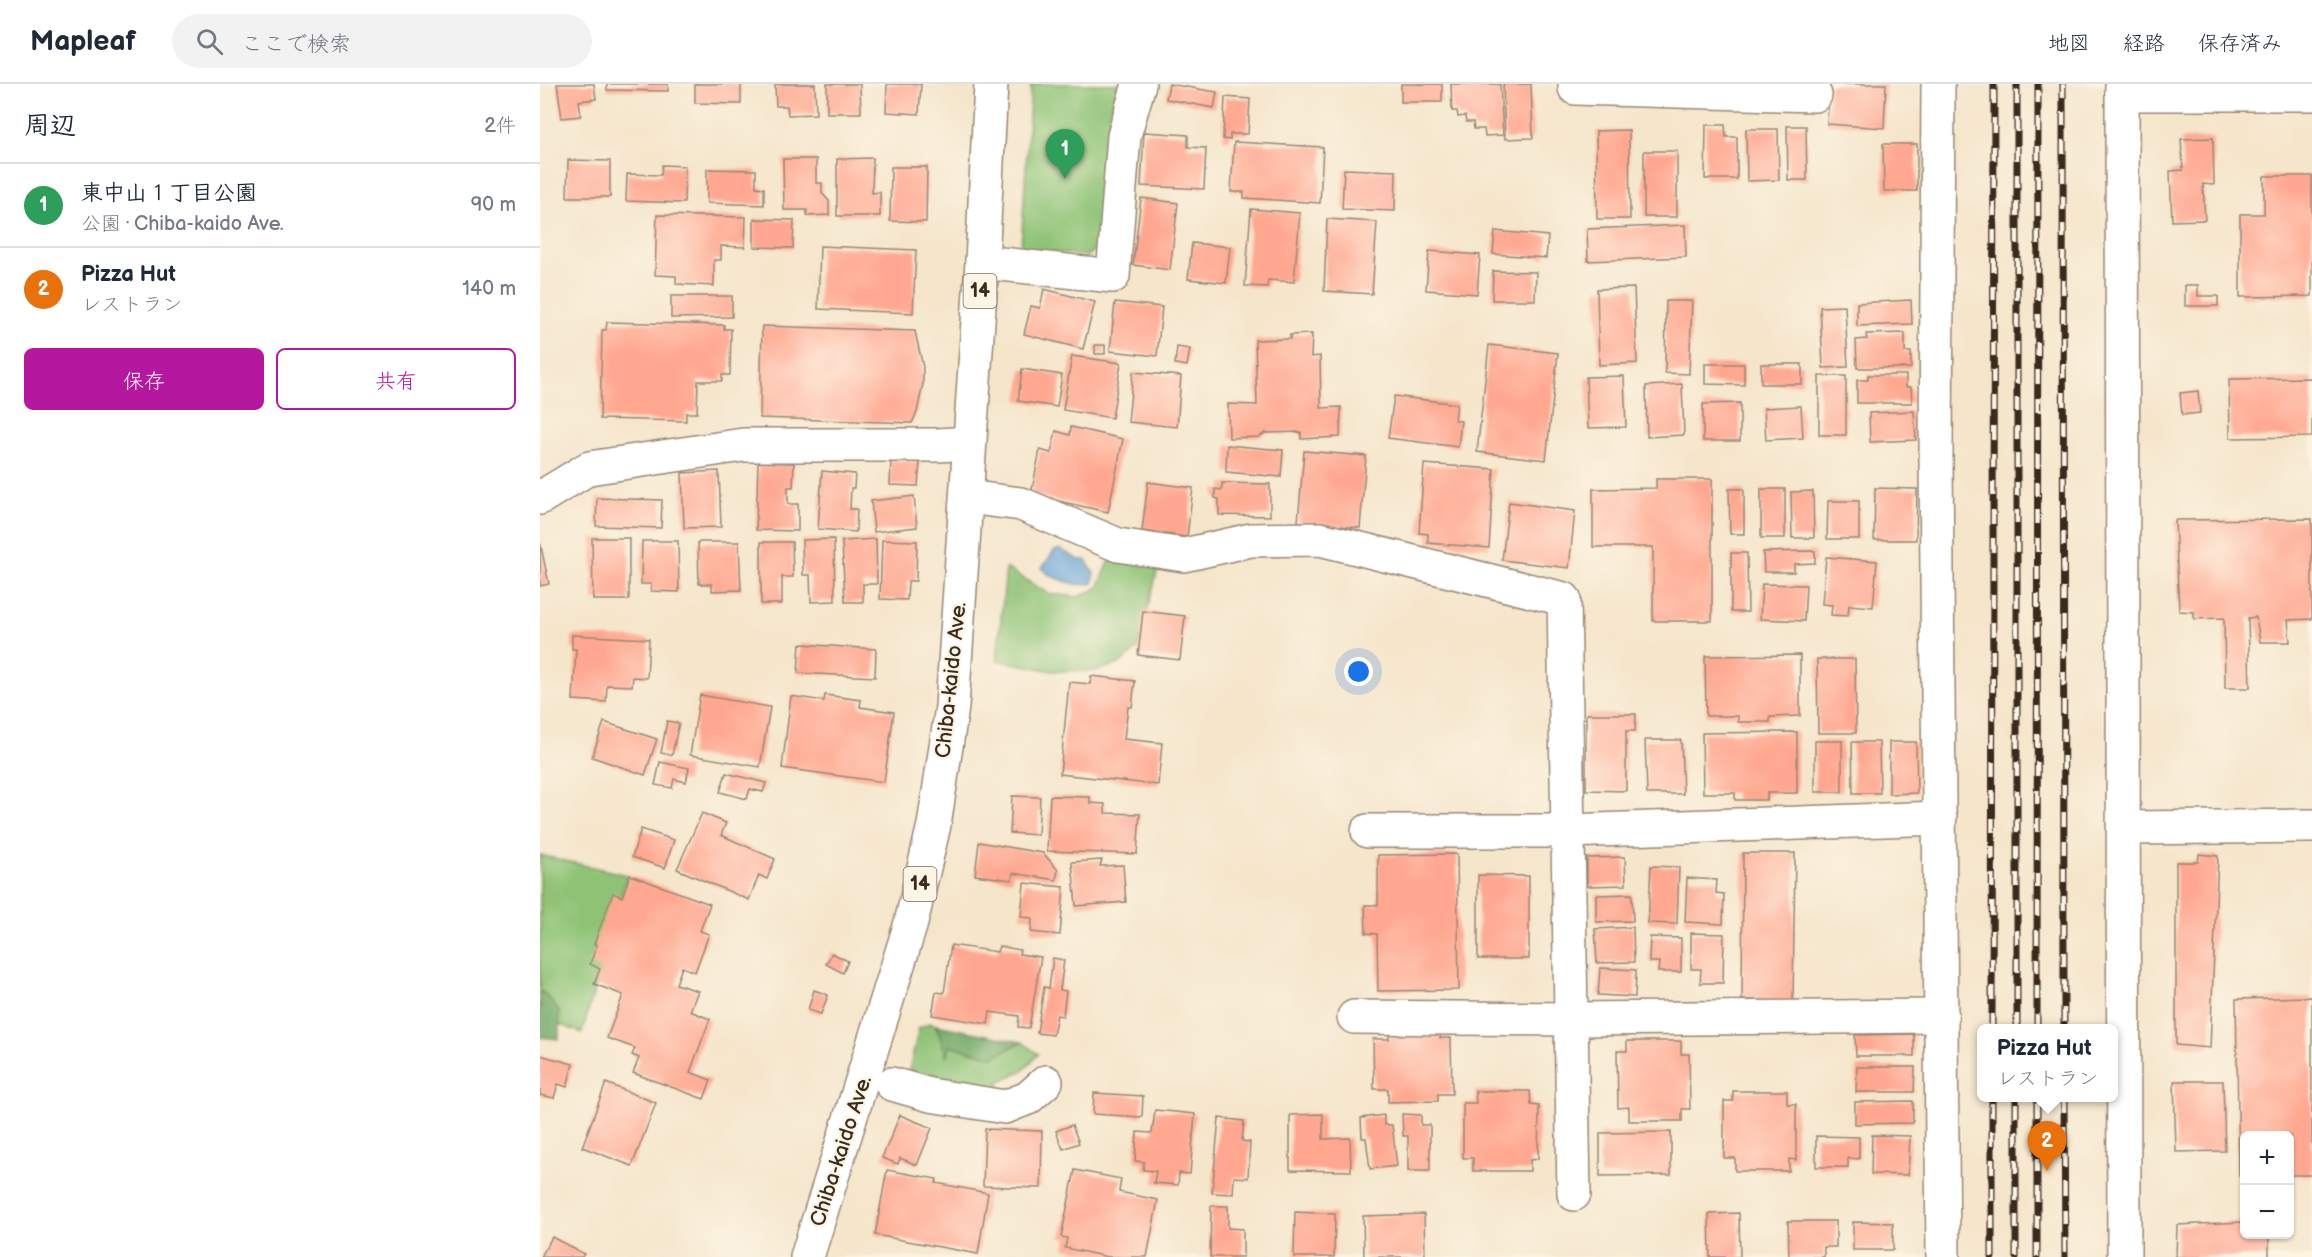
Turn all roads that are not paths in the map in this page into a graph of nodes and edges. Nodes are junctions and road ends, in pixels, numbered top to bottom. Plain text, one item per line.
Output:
1 (991, 84) edge
2 (1139, 84) edge
3 (1575, 84) edge
4 (1938, 84) edge
5 (2122, 89) edge
6 (2312, 94) edge
7 (1815, 95) dead end
8 (982, 262) junction
9 (969, 443) junction
10 (967, 497) junction
11 (540, 498) edge
12 (1940, 818) junction
13 (2312, 826) edge
14 (2125, 828) junction
15 (1368, 831) dead end
16 (1568, 831) junction
17 (1942, 1016) junction
18 (1354, 1017) dead end
19 (1571, 1018) junction
20 (1046, 1082) dead end
21 (892, 1084) dead end
22 (1574, 1194) dead end
23 (807, 1257) edge
24 (1943, 1257) edge
25 (2124, 1257) edge

1 - 8 main road, Chiba-kaido Ave. / 14
2 - 8 main road
3 - 7 main road
4 - 12 main road
5 - 6 main road
5 - 14 main road
8 - 9 main road, Chiba-kaido Ave. / 14
9 - 10 main road, Chiba-kaido Ave. / 14
9 - 11 main road
10 - 16 main road
10 - 23 main road, Chiba-kaido Ave. / 14
12 - 16 main road
12 - 17 main road
13 - 14 main road
14 - 25 main road
15 - 16 main road
16 - 19 main road
17 - 19 main road
17 - 24 main road
18 - 19 main road
19 - 22 main road
20 - 21 main road

